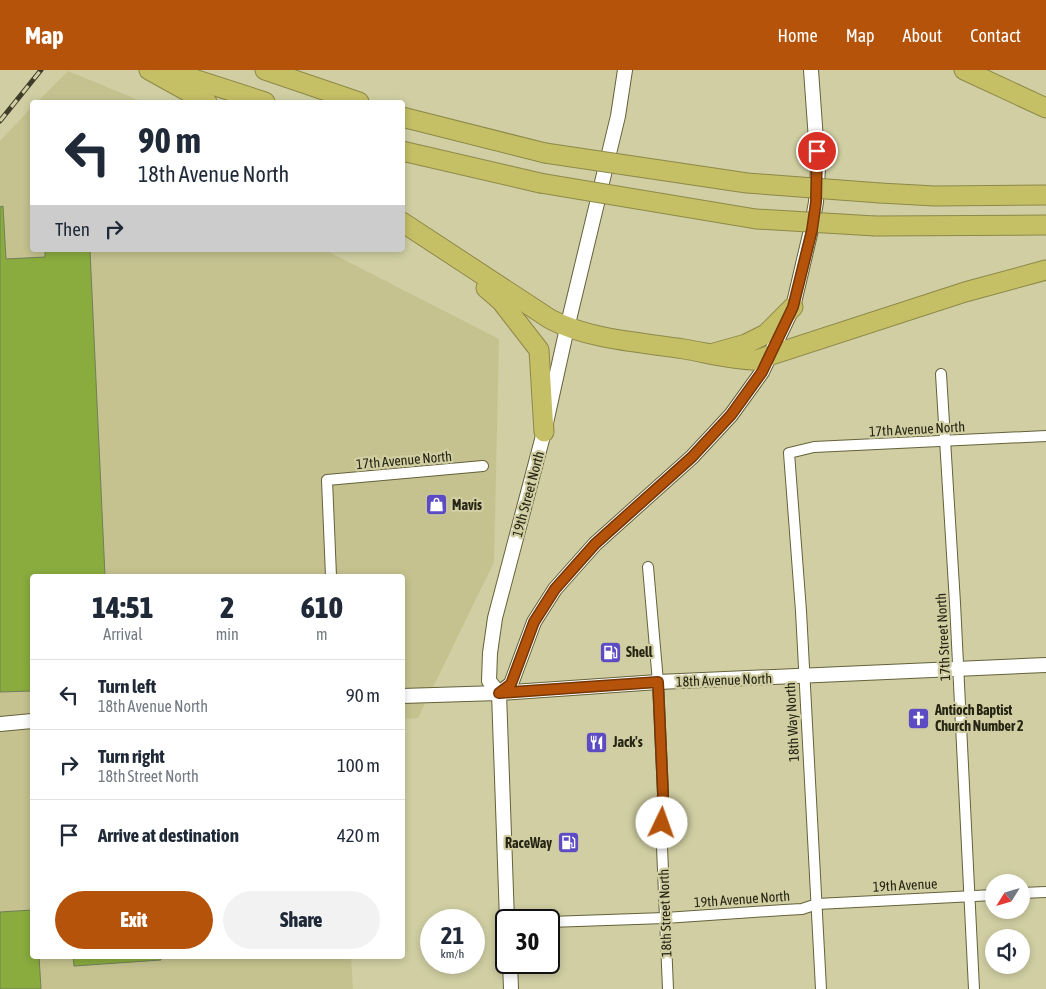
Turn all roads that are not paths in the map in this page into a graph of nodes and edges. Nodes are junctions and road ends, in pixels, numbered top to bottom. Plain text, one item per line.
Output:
1 (148, 70) edge
2 (166, 70) edge
3 (625, 70) edge
4 (811, 70) edge
5 (964, 70) edge
6 (272, 73) edge
7 (203, 100) edge
8 (259, 100) edge
9 (354, 100) edge
10 (1046, 108) edge
11 (405, 118) edge
12 (405, 152) edge
13 (1046, 195) edge
14 (1046, 225) edge
15 (409, 226) edge
16 (1046, 270) edge
17 (793, 307) junction
18 (567, 328) junction
19 (710, 354) junction
20 (769, 356) junction
21 (942, 374) dead end
22 (544, 432) junction
23 (1046, 436) edge
24 (945, 441) junction
25 (789, 453) joint
26 (483, 466) dead end
27 (648, 567) dead end
28 (331, 574) edge
29 (1046, 665) edge
30 (958, 669) junction
31 (804, 676) junction
32 (658, 682) junction
33 (499, 693) junction
34 (405, 696) edge
35 (30, 721) edge
36 (0, 724) edge
37 (1046, 892) edge
38 (1030, 893) edge
39 (985, 895) edge
40 (970, 896) junction
41 (817, 904) junction
42 (510, 909) edge
43 (665, 918) junction
44 (560, 922) edge
45 (511, 974) edge
46 (512, 989) edge
47 (668, 989) edge
48 (821, 989) edge
49 (974, 989) edge

1 - 7 highway
2 - 8 highway
3 - 18 main road, 19th Street North
4 - 17 main road
5 - 10 highway
6 - 9 highway
11 - 13 highway, bridge
12 - 14 highway, bridge
15 - 18 highway
15 - 22 highway
16 - 20 highway
17 - 19 highway
17 - 20 main road
18 - 19 highway
18 - 22 main road, 19th Street North
19 - 20 highway
20 - 33 main road
21 - 24 street, 17th Street North
22 - 33 main road, 19th Street North
23 - 24 street, 17th Avenue North
24 - 25 street, 17th Avenue North
24 - 30 street, 17th Street North
25 - 31 street, 18th Way North
26 - 28 street, 17th Avenue North
27 - 32 street, 18th Street North
29 - 30 main road, 18th Avenue North
30 - 31 main road, 18th Avenue North
30 - 40 street, 17th Street North
31 - 32 main road, 18th Avenue North
31 - 41 street, 18th Way North
32 - 33 main road, 18th Avenue North
32 - 43 street, 18th Street North
33 - 34 main road, 18th Avenue North
33 - 42 main road, 19th Street North
35 - 36 main road
37 - 38 street
39 - 40 street, 19th Avenue
40 - 41 street, 19th Avenue
40 - 49 street, 17th Street North
41 - 43 street, 19th Avenue North
41 - 48 street, 18th Way North
43 - 44 street, 19th Avenue North
43 - 47 street, 18th Street North
45 - 46 main road

